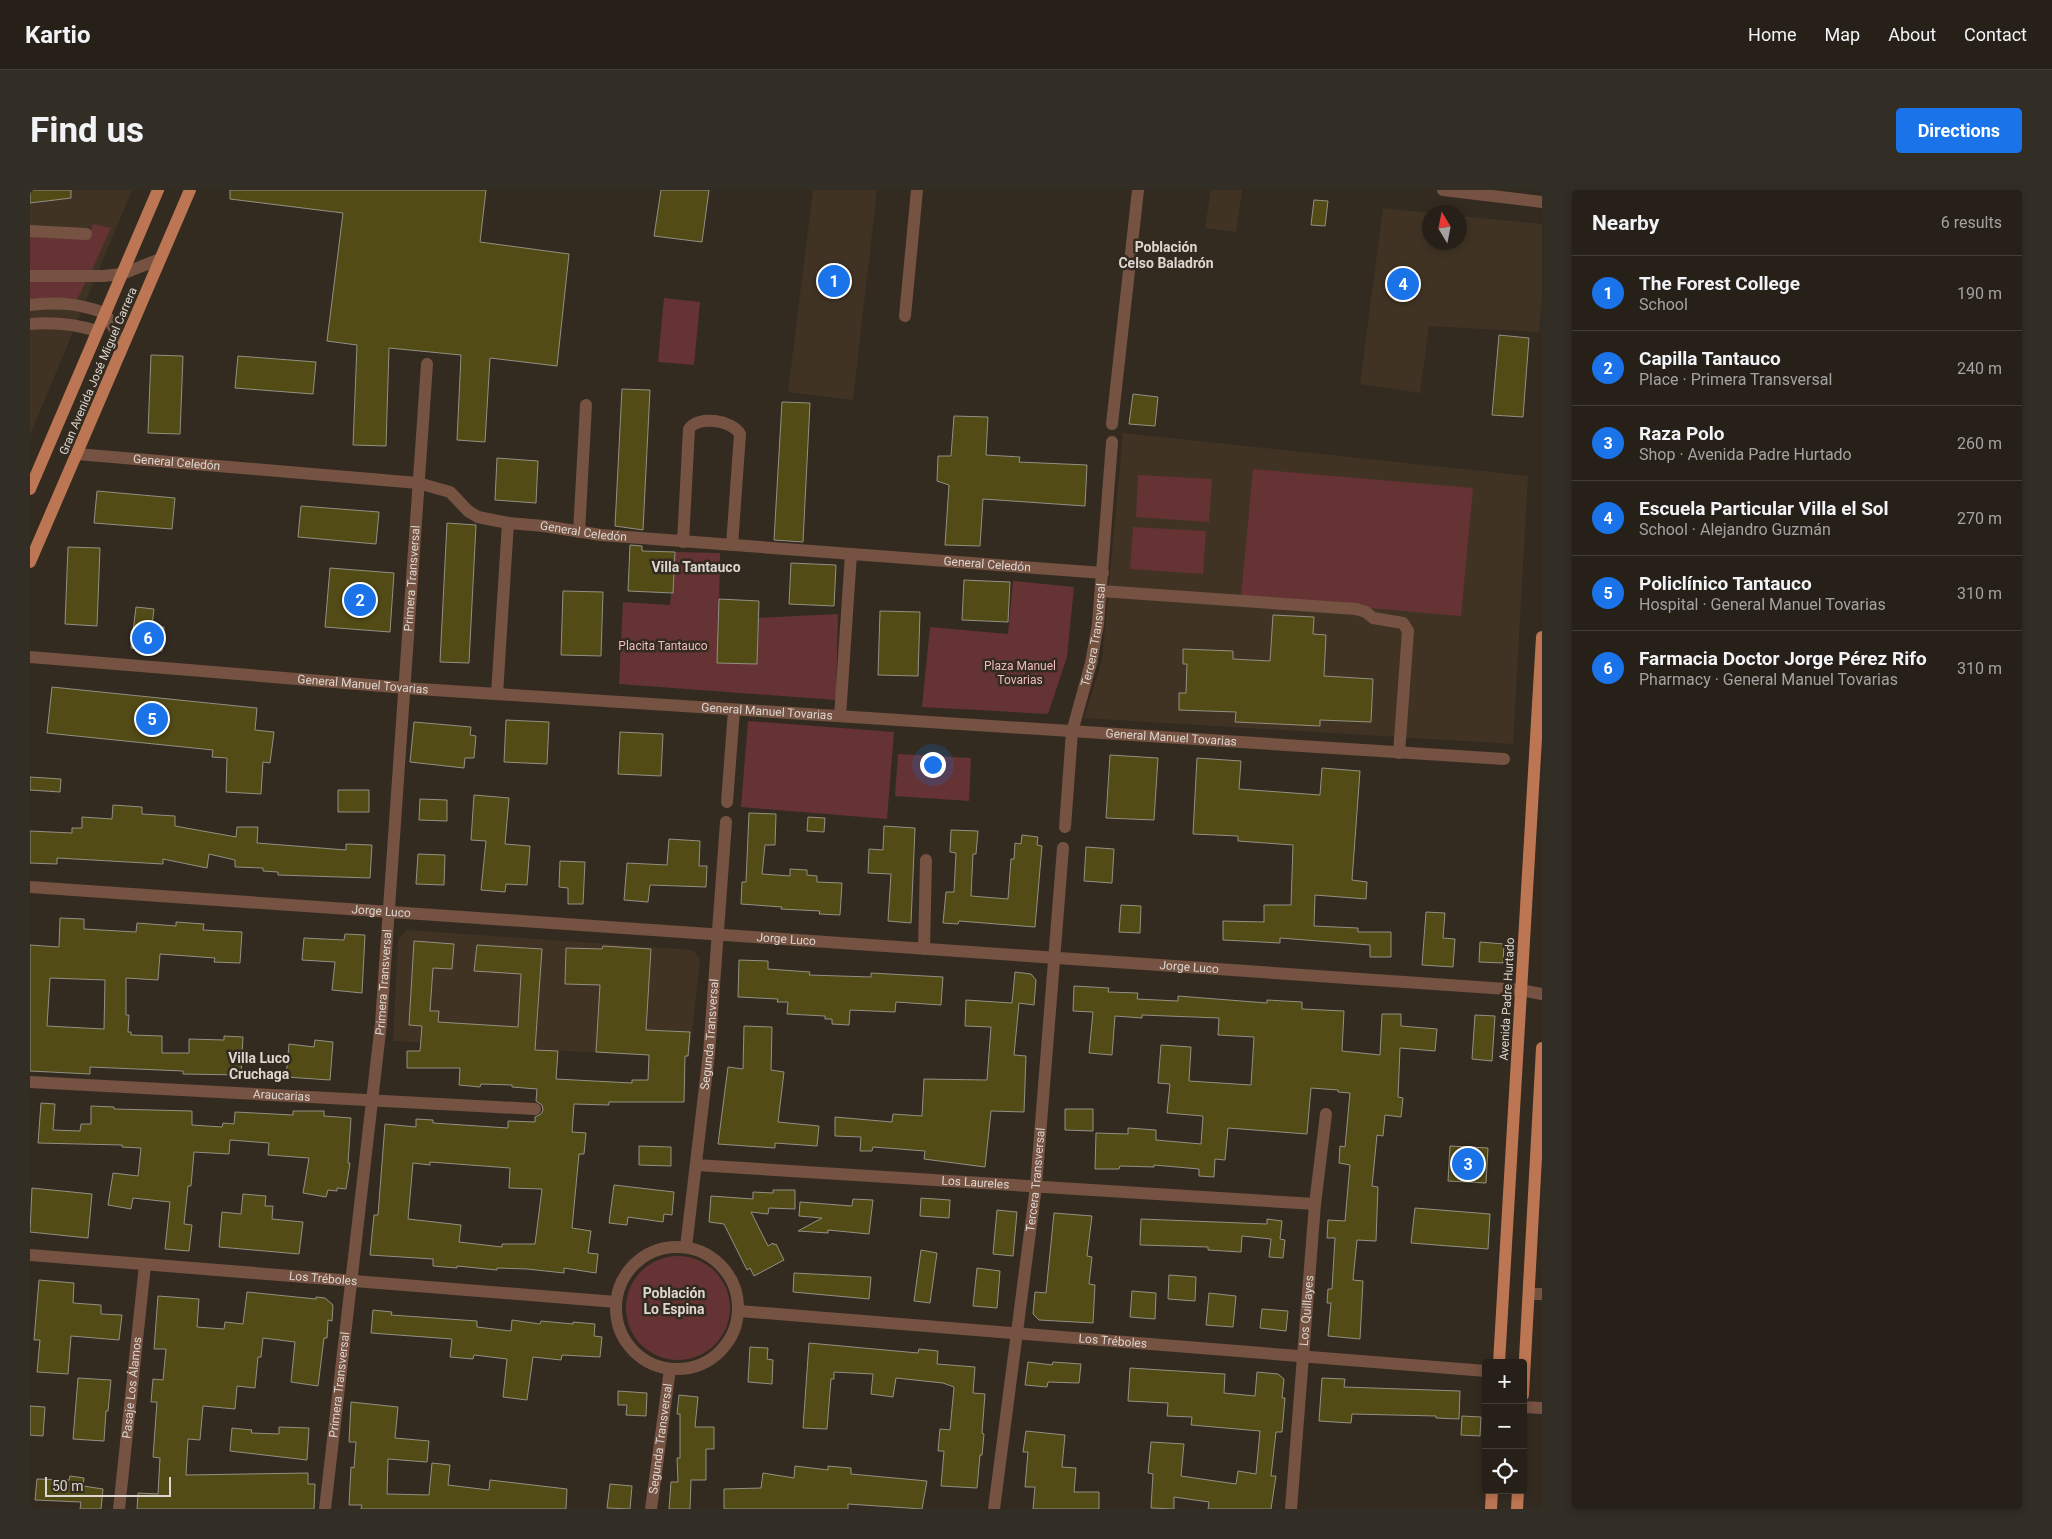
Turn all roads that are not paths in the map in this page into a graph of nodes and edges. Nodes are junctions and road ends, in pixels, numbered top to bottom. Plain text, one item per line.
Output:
1 (158, 190) edge
2 (190, 190) edge
3 (917, 190) edge
4 (1138, 190) edge
5 (1443, 190) edge
6 (1542, 202) edge
7 (30, 231) edge
8 (86, 234) dead end
9 (160, 259) junction
10 (122, 274) junction
11 (30, 276) edge
12 (30, 305) edge
13 (105, 313) junction
14 (904, 316) dead end
15 (30, 324) edge
16 (97, 332) junction
17 (120, 353) junction
18 (427, 364) dead end
19 (586, 405) dead end
20 (1112, 424) dead end
21 (1112, 442) dead end
22 (77, 454) junction
23 (418, 483) junction
24 (30, 489) edge
25 (508, 523) junction
26 (579, 532) junction
27 (683, 542) junction
28 (732, 545) junction
29 (851, 554) junction
30 (30, 562) edge
31 (1102, 573) junction
32 (1101, 591) junction
33 (1542, 637) edge
34 (30, 657) edge
35 (403, 688) junction
36 (497, 694) junction
37 (734, 710) junction
38 (840, 716) junction
39 (1072, 732) junction
40 (1398, 753) junction
41 (1504, 759) dead end
42 (728, 802) dead end
43 (726, 822) dead end
44 (1065, 827) dead end
45 (1063, 848) dead end
46 (926, 860) dead end
47 (30, 887) edge
48 (389, 912) junction
49 (718, 934) junction
50 (924, 949) junction
51 (1056, 958) junction
52 (1521, 990) junction
53 (1542, 994) edge
54 (1542, 1048) edge
55 (30, 1082) edge
56 (373, 1100) junction
57 (535, 1109) dead end
58 (1326, 1114) dead end
59 (696, 1165) junction
60 (1036, 1186) junction
61 (1538, 1186) edge
62 (1315, 1204) junction
63 (686, 1247) junction
64 (30, 1255) edge
65 (145, 1265) junction
66 (352, 1282) junction
67 (1529, 1294) junction
68 (1542, 1294) edge
69 (616, 1302) junction
70 (739, 1311) junction
71 (1018, 1334) junction
72 (1303, 1356) junction
73 (1499, 1359) edge
74 (1525, 1359) edge
75 (670, 1369) junction
76 (1482, 1371) edge
77 (1527, 1407) edge
78 (1542, 1408) edge
79 (1492, 1494) edge
80 (1518, 1494) edge
81 (119, 1509) edge
82 (324, 1509) edge
83 (651, 1509) edge
84 (994, 1509) edge
85 (1291, 1509) edge
86 (1491, 1509) edge
87 (1517, 1509) edge

1 - 10 main road, Gran Avenida José Miguel Carrera
2 - 9 main road, Gran Avenida José Miguel Carrera
3 - 14 street
4 - 20 street
5 - 6 street
7 - 8 street
9 - 10 street
9 - 17 main road, Gran Avenida José Miguel Carrera
10 - 11 street
10 - 13 main road, Gran Avenida José Miguel Carrera
12 - 13 street
13 - 16 main road, Gran Avenida José Miguel Carrera
13 - 17 street
15 - 16 street
16 - 24 main road, Gran Avenida José Miguel Carrera
17 - 22 main road, Gran Avenida José Miguel Carrera
18 - 23 street, Primera Transversal
19 - 26 street
21 - 31 street, Tercera Transversal
22 - 23 street, General Celedón
22 - 30 main road, Gran Avenida José Miguel Carrera
23 - 25 street, General Celedón
23 - 35 street, Primera Transversal
25 - 26 street, General Celedón
25 - 36 street
26 - 27 street, General Celedón
27 - 28 street, General Celedón
27 - 28 street
28 - 29 street, General Celedón
29 - 31 street, General Celedón
29 - 38 street
31 - 32 street, Tercera Transversal
32 - 39 street, Tercera Transversal
32 - 40 street
33 - 52 main road, Avenida Padre Hurtado
34 - 35 street, General Manuel Tovarias
35 - 36 street, General Manuel Tovarias
35 - 48 street, Primera Transversal
36 - 37 street, General Manuel Tovarias
37 - 38 street, General Manuel Tovarias
37 - 42 street
38 - 39 street, General Manuel Tovarias
39 - 40 street, General Manuel Tovarias
39 - 44 street, Tercera Transversal
40 - 41 street, General Manuel Tovarias
43 - 49 street, Segunda Transversal
45 - 51 street, Tercera Transversal
46 - 50 street
47 - 48 street, Jorge Luco
48 - 49 street, Jorge Luco
48 - 56 street, Primera Transversal
49 - 50 street, Jorge Luco
49 - 59 street, Segunda Transversal
50 - 51 street, Jorge Luco
51 - 52 street, Jorge Luco
51 - 60 street, Tercera Transversal
52 - 53 street, Jorge Luco
52 - 73 main road, Avenida Padre Hurtado
54 - 61 main road
55 - 56 street, Araucarias
56 - 57 street, Araucarias
56 - 66 street, Primera Transversal
58 - 62 street, Los Quillayes
59 - 60 street, Los Laureles
59 - 63 street, Segunda Transversal
60 - 62 street, Los Laureles
60 - 71 street, Tercera Transversal
61 - 67 main road
62 - 72 street, Los Quillayes
63 - 69 street
63 - 70 street
64 - 65 street, Los Tréboles
65 - 66 street, Los Tréboles
65 - 81 street, Pasaje Los Álamos
66 - 69 street, Los Tréboles
66 - 82 street, Primera Transversal
67 - 68 street
67 - 74 main road
69 - 75 street
70 - 71 street, Los Tréboles
70 - 75 street
71 - 72 street, Los Tréboles
71 - 84 street, Tercera Transversal
72 - 76 street, Los Tréboles
72 - 85 street, Los Quillayes
75 - 83 street, Segunda Transversal
77 - 78 street
79 - 86 main road
80 - 87 main road

